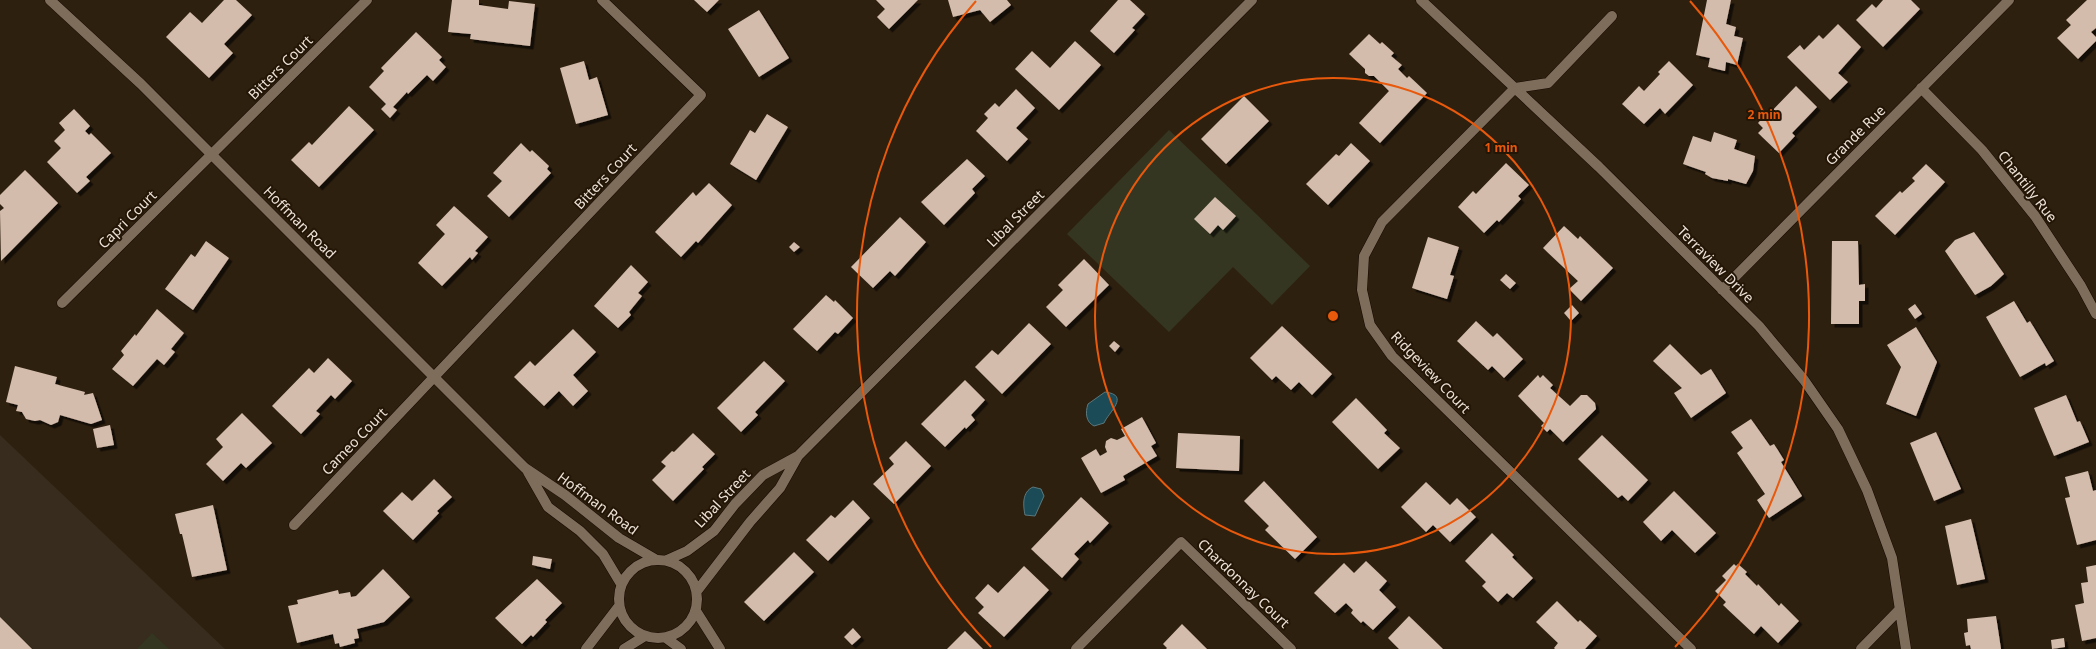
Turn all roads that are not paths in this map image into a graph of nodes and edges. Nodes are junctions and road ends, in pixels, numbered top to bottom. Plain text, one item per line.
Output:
1 (50, 0) edge
2 (368, 0) edge
3 (602, 0) edge
4 (1252, 0) edge
5 (1421, 0) edge
6 (2009, 0) edge
7 (1612, 16) dead end
8 (1515, 88) junction
9 (1921, 88) junction
10 (212, 154) junction
11 (1722, 290) junction
12 (62, 303) dead end
13 (2096, 312) edge
14 (435, 377) junction
15 (798, 456) junction
16 (525, 468) junction
17 (294, 525) dead end
18 (656, 559) junction
19 (667, 560) junction
20 (621, 584) junction
21 (697, 591) junction
22 (619, 606) junction
23 (1900, 609) junction
24 (696, 611) junction
25 (645, 636) junction
26 (666, 638) junction
27 (586, 649) edge
28 (624, 649) edge
29 (681, 649) edge
30 (720, 649) edge
31 (1076, 649) edge
32 (1291, 649) edge
33 (1691, 649) edge
34 (1861, 649) edge
35 (1906, 649) edge

1 - 10 street, Hoffman Road
2 - 10 street, Bitters Court
3 - 14 street, Bitters Court
4 - 15 street, Libal Street
5 - 8 street, Terraview Drive
6 - 9 street, Grande Rue
7 - 8 street
8 - 11 street, Terraview Drive
8 - 33 street, Ridgeview Court
9 - 11 street, Grande Rue
9 - 13 street, Chantilly Rue
10 - 12 street, Capri Court
10 - 14 street, Hoffman Road
11 - 23 street, Terraview Drive
14 - 16 street, Hoffman Road
14 - 17 street, Cameo Court
15 - 19 street, Libal Street
15 - 21 street, Libal Street
16 - 18 street, Hoffman Road
16 - 20 street, Hoffman Road
18 - 19 street
18 - 20 street
19 - 21 street
20 - 22 street
21 - 24 street
22 - 25 street
22 - 27 street
23 - 34 street
23 - 35 street, Terraview Drive
24 - 26 street
24 - 30 street
25 - 26 street
25 - 28 street
26 - 29 street
31 - 32 street, Chardonnay Court

